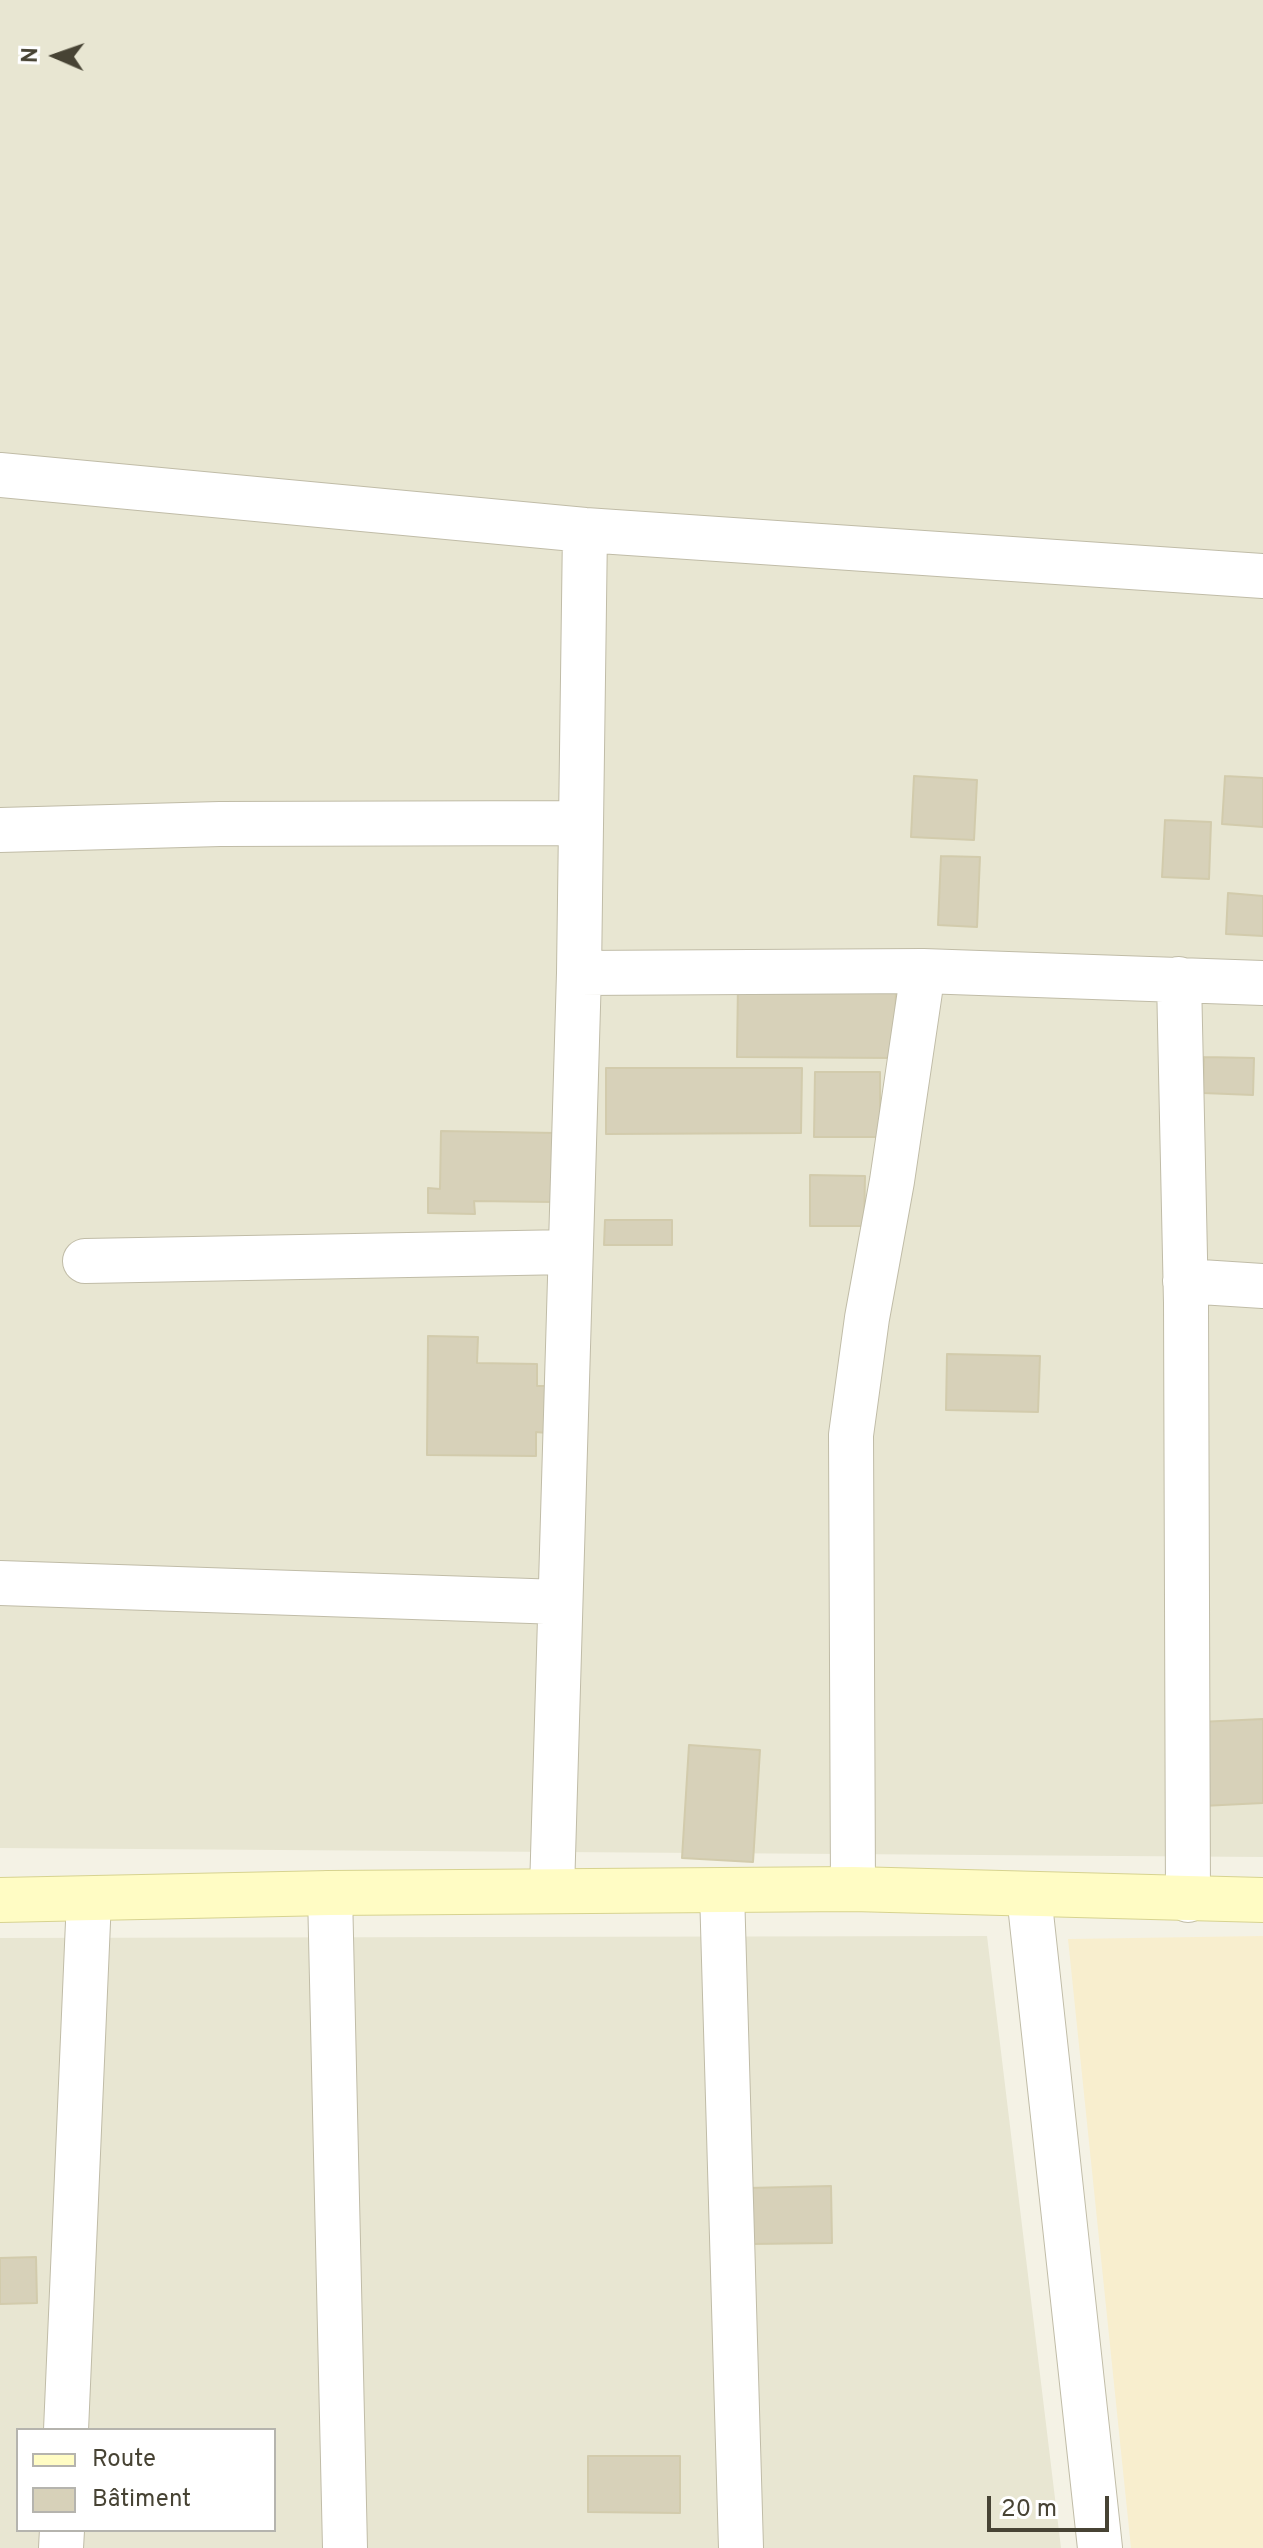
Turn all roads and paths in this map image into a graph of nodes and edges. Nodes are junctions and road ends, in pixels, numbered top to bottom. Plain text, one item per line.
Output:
1 (0, 475) edge
2 (585, 530) junction
3 (1263, 576) edge
4 (581, 823) junction
5 (0, 830) edge
6 (923, 971) junction
7 (579, 973) junction
8 (1179, 979) junction
9 (1263, 983) edge
10 (570, 1252) junction
11 (85, 1261) dead end
12 (1185, 1281) junction
13 (1263, 1286) edge
14 (0, 1583) edge
15 (560, 1602) junction
16 (853, 1889) junction
17 (552, 1890) junction
18 (722, 1891) junction
19 (330, 1893) junction
20 (1029, 1895) junction
21 (89, 1899) junction
22 (0, 1900) edge
23 (1188, 1900) junction
24 (1263, 1900) edge
25 (66, 2428) edge
26 (345, 2548) edge
27 (741, 2548) edge
28 (1100, 2548) edge

1 - 2 street
2 - 3 street
2 - 4 street
4 - 5 street
4 - 7 street
6 - 7 street
6 - 8 street
6 - 16 street
7 - 10 street
8 - 9 street
8 - 12 street
10 - 11 street
10 - 15 street
12 - 13 street
12 - 23 street
14 - 15 street
15 - 17 street
16 - 18 street
16 - 20 street
17 - 18 street
17 - 19 street
18 - 27 street
19 - 21 street
19 - 26 street
20 - 23 street
20 - 28 street
21 - 22 street
21 - 25 street
23 - 24 street

